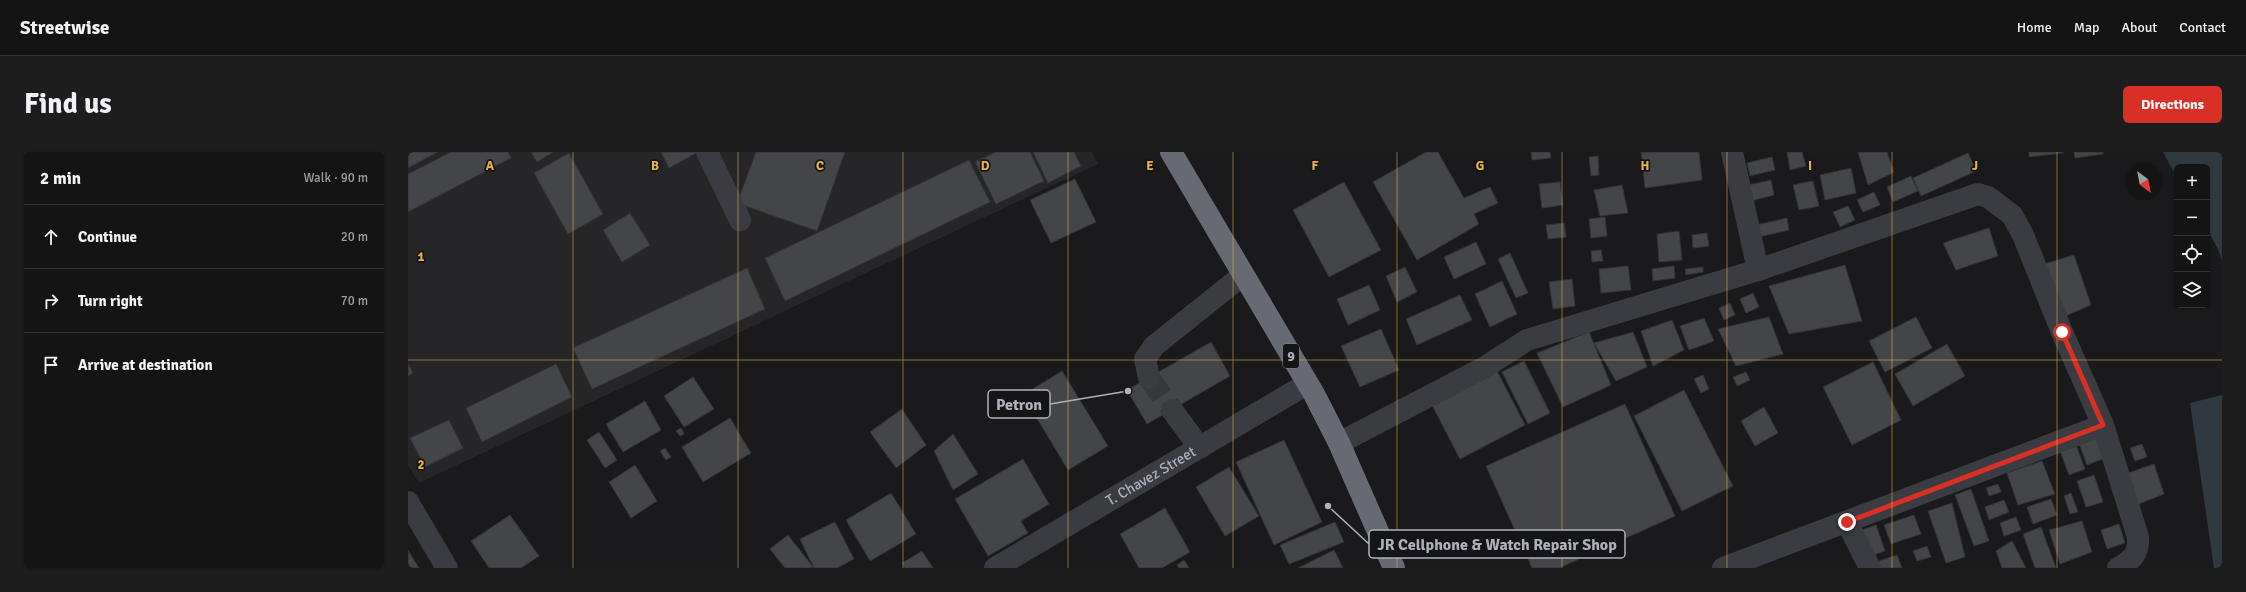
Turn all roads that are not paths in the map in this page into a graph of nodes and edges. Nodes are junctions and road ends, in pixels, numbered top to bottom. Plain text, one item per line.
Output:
1 (707, 152) edge
2 (1171, 152) edge
3 (1732, 152) edge
4 (740, 220) dead end
5 (1758, 270) junction
6 (1243, 274) junction
7 (1149, 378) tunnel mouth
8 (1307, 384) junction
9 (1172, 410) tunnel mouth
10 (2103, 425) junction
11 (1339, 443) junction
12 (1200, 448) junction
13 (408, 502) edge
14 (1847, 522) junction
15 (447, 568) edge
16 (995, 568) edge
17 (1394, 568) edge
18 (1723, 568) edge
19 (1870, 568) edge
20 (2118, 568) edge

1 - 4 street
2 - 6 highway, 9
3 - 5 street
5 - 10 street
5 - 11 street
6 - 7 street
6 - 8 highway, 9
8 - 11 highway, 9
8 - 12 street, T. Chavez Street
9 - 12 street
10 - 14 street
10 - 20 street
11 - 17 highway, 9
12 - 16 street, T. Chavez Street
13 - 15 street
14 - 18 street
14 - 19 street

